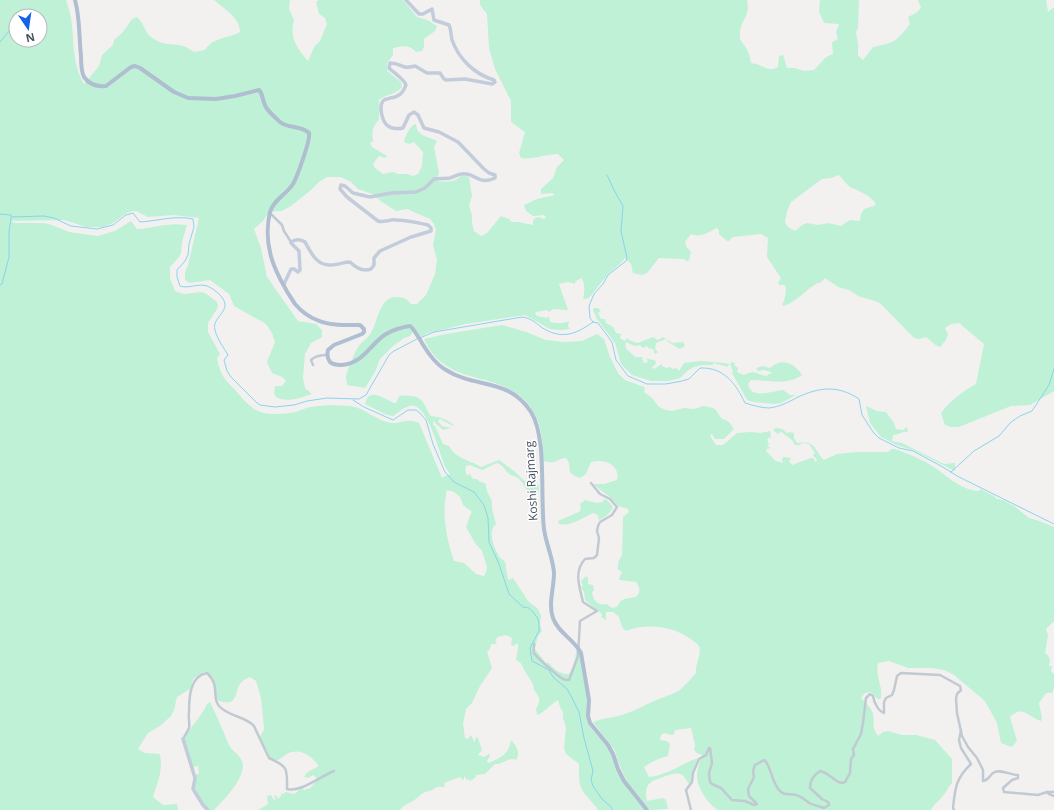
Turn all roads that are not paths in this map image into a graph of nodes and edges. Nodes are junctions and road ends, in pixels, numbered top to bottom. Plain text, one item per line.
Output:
1 (75, 0) edge
2 (406, 0) edge
3 (270, 213) junction
4 (291, 242) junction
5 (284, 284) junction
6 (328, 355) junction
7 (313, 365) dead end
8 (591, 483) dead end
9 (534, 644) dead end
10 (578, 648) junction
11 (961, 730) junction
12 (183, 739) joint
13 (334, 771) dead end
14 (1047, 792) junction
15 (1054, 792) edge
16 (1054, 796) edge
17 (208, 810) edge
18 (647, 810) edge
19 (691, 810) edge
20 (954, 810) edge

1 - 3 main road
2 - 4 street
3 - 4 street
3 - 5 main road
4 - 5 street
5 - 6 main road
6 - 7 street
6 - 10 main road, Koshi Rajmarg
8 - 10 street
9 - 10 street
10 - 18 main road
11 - 14 street
11 - 19 street
11 - 20 street
12 - 13 street
12 - 17 street
14 - 15 street
14 - 16 street

